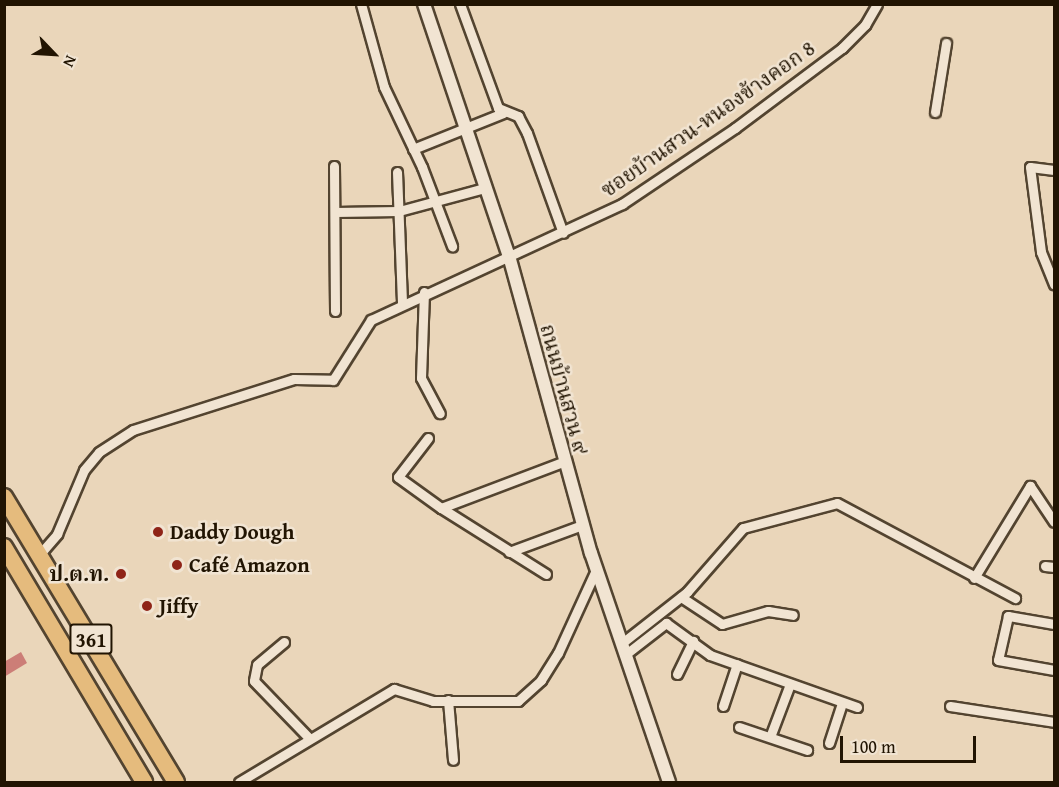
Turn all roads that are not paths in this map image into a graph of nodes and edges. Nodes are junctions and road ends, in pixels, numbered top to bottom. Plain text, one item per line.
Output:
1 (361, 4) edge
2 (424, 4) edge
3 (460, 4) edge
4 (877, 4) edge
5 (946, 43) dead end
6 (934, 112) dead end
7 (503, 113) junction
8 (465, 127) junction
9 (413, 149) junction
10 (334, 166) dead end
11 (1054, 171) edge
12 (398, 172) dead end
13 (485, 188) junction
14 (435, 204) junction
15 (399, 211) junction
16 (335, 212) junction
17 (563, 233) junction
18 (452, 246) dead end
19 (509, 256) junction
20 (1054, 285) edge
21 (424, 292) junction
22 (402, 304) junction
23 (335, 311) dead end
24 (440, 413) dead end
25 (428, 438) dead end
26 (563, 462) junction
27 (4, 496) edge
28 (441, 508) junction
29 (1054, 522) edge
30 (582, 525) junction
31 (4, 547) edge
32 (509, 552) junction
33 (39, 555) junction
34 (596, 570) junction
35 (546, 574) dead end
36 (974, 578) junction
37 (681, 597) junction
38 (1015, 598) dead end
39 (793, 615) dead end
40 (1054, 624) edge
41 (693, 641) junction
42 (284, 642) dead end
43 (624, 649) junction
44 (737, 664) junction
45 (1054, 670) edge
46 (677, 674) dead end
47 (790, 684) junction
48 (448, 700) junction
49 (842, 703) junction
50 (723, 706) dead end
51 (950, 706) dead end
52 (857, 707) dead end
53 (1054, 722) edge
54 (739, 727) dead end
55 (770, 736) junction
56 (308, 737) junction
57 (829, 743) dead end
58 (807, 750) dead end
59 (453, 760) dead end
60 (144, 783) edge
61 (176, 783) edge
62 (239, 783) edge
63 (669, 783) edge

1 - 9 street
2 - 8 street, ถนนบ้านสวน ๙
3 - 7 street
4 - 17 street, ซอยบ้านสวน-หนองข้างคอก 8
5 - 6 street
7 - 8 street
7 - 17 street
8 - 9 street
8 - 13 street, ถนนบ้านสวน ๙
9 - 14 street
10 - 16 street
11 - 20 street
12 - 15 street
13 - 14 street
13 - 19 street, ถนนบ้านสวน ๙
14 - 15 street
14 - 18 street
15 - 16 street
15 - 22 street
16 - 23 street
17 - 19 street, ซอยบ้านสวน-หนองข้างคอก 8
19 - 21 street, ซอยบ้านสวน-หนองข้างคอก 8
19 - 26 street, ถนนบ้านสวน ๙
21 - 22 street, ซอยบ้านสวน-หนองข้างคอก 8
21 - 24 street
22 - 33 street, ซอยบ้านสวน-หนองข้างคอก 8
25 - 28 street
26 - 28 street
26 - 30 street, ถนนบ้านสวน ๙
27 - 33 highway, 361
28 - 32 street
29 - 36 street
30 - 32 street
30 - 34 street, ถนนบ้านสวน ๙
31 - 60 highway, 361
32 - 35 street
33 - 61 highway, 361
34 - 43 street, ถนนบ้านสวน ๙
34 - 48 street
36 - 37 street
36 - 38 street
37 - 39 street
37 - 43 street
40 - 45 street
41 - 43 street
41 - 44 street
41 - 46 street
42 - 56 street
43 - 63 street, ถนนบ้านสวน ๙
44 - 47 street
44 - 50 street
47 - 49 street
47 - 55 street
48 - 56 street
48 - 59 street
49 - 52 street
49 - 57 street
51 - 53 street
54 - 55 street
55 - 58 street
56 - 62 street

